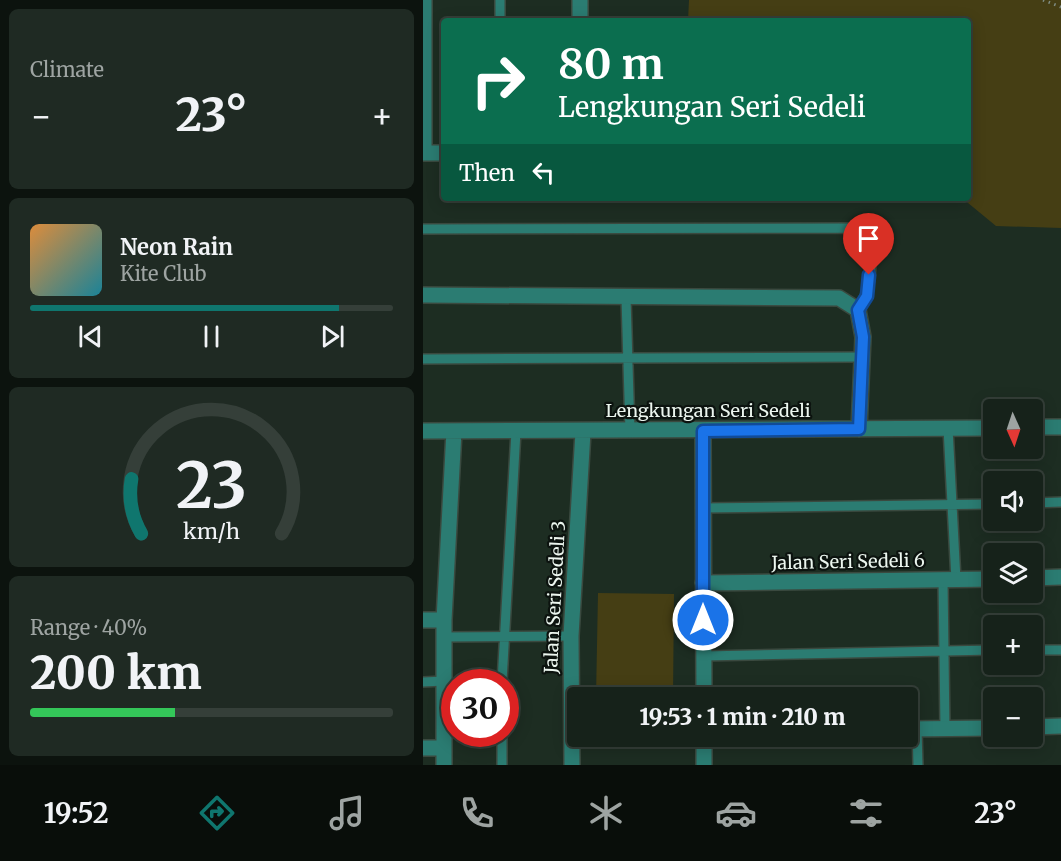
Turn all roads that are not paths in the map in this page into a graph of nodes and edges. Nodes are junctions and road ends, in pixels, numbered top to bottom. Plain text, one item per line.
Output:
1 (424, 0) edge
2 (500, 0) edge
3 (580, 0) edge
4 (500, 18) edge
5 (580, 18) edge
6 (424, 153) edge
7 (441, 153) edge
8 (423, 229) edge
9 (423, 295) edge
10 (626, 298) junction
11 (858, 310) junction
12 (862, 357) junction
13 (423, 358) edge
14 (627, 358) junction
15 (1043, 427) edge
16 (1061, 427) edge
17 (948, 428) junction
18 (983, 428) edge
19 (859, 429) junction
20 (423, 431) edge
21 (455, 431) junction
22 (516, 431) junction
23 (630, 431) junction
24 (703, 431) junction
25 (583, 432) junction
26 (1061, 502) edge
27 (1043, 503) edge
28 (952, 504) junction
29 (983, 504) edge
30 (703, 508) junction
31 (1061, 577) edge
32 (1043, 578) edge
33 (983, 579) edge
34 (949, 580) junction
35 (703, 583) junction
36 (423, 620) edge
37 (444, 620) junction
38 (571, 636) junction
39 (444, 637) junction
40 (503, 637) junction
41 (944, 650) junction
42 (983, 650) edge
43 (1043, 650) edge
44 (1061, 650) edge
45 (703, 656) junction
46 (444, 669) edge
47 (502, 669) edge
48 (441, 681) edge
49 (423, 682) edge
50 (703, 687) edge
51 (1061, 726) edge
52 (1043, 727) edge
53 (983, 728) edge
54 (918, 729) edge
55 (945, 729) junction
56 (501, 747) edge
57 (704, 747) edge
58 (915, 747) edge
59 (423, 748) edge
60 (444, 748) joint
61 (444, 765) edge
62 (502, 765) edge
63 (572, 765) edge
64 (704, 765) edge
65 (918, 765) edge

1 - 6 street
2 - 4 lane
3 - 5 street
6 - 7 street
8 - 11 lane
9 - 10 street
10 - 11 street
10 - 14 lane
11 - 12 street
12 - 14 lane
12 - 19 street
13 - 14 lane
14 - 23 lane
15 - 16 street
17 - 18 street, Lengkungan Seri Sedeli
17 - 19 street, Lengkungan Seri Sedeli
17 - 28 lane
19 - 24 street, Lengkungan Seri Sedeli
20 - 21 street, Lengkungan Seri Sedeli
21 - 22 street, Lengkungan Seri Sedeli
21 - 37 street
22 - 25 street, Lengkungan Seri Sedeli
22 - 40 lane
23 - 24 street, Lengkungan Seri Sedeli
23 - 25 street, Lengkungan Seri Sedeli
24 - 30 street
25 - 38 street, Jalan Seri Sedeli 3
26 - 27 lane
28 - 29 lane
28 - 30 lane
28 - 34 lane
30 - 35 street
31 - 32 street
33 - 34 street, Jalan Seri Sedeli 6
34 - 35 street, Jalan Seri Sedeli 6
34 - 41 lane
35 - 45 street
36 - 37 street
37 - 39 street
38 - 40 lane
38 - 63 street, Jalan Seri Sedeli 3
39 - 40 lane
39 - 46 street
40 - 47 lane
41 - 42 lane
41 - 45 lane
41 - 55 lane
43 - 44 lane
45 - 50 street
48 - 49 lane
51 - 52 street
53 - 55 street
54 - 55 street
56 - 62 lane
57 - 64 street
58 - 65 lane
59 - 60 street
60 - 61 street

